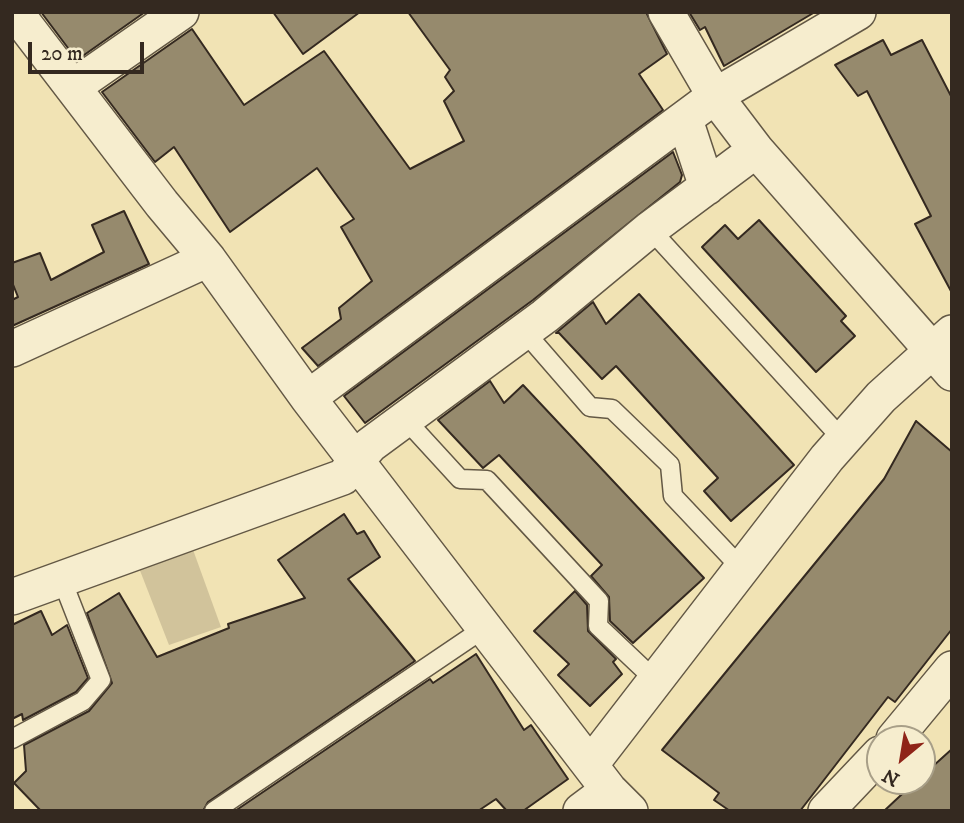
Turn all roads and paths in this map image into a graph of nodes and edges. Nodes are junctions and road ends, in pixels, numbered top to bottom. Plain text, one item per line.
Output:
1 (15, 12) edge
2 (181, 12) edge
3 (666, 12) edge
4 (858, 12) edge
5 (74, 87) junction
6 (715, 96) junction
7 (685, 120) junction
8 (756, 150) junction
9 (707, 187) junction
10 (650, 229) junction
11 (208, 259) junction
12 (524, 331) junction
13 (12, 349) edge
14 (946, 352) edge
15 (308, 398) junction
16 (405, 419) junction
17 (843, 440) junction
18 (358, 461) junction
19 (741, 569) junction
20 (62, 580) junction
21 (12, 597) edge
22 (486, 627) junction
23 (952, 669) edge
24 (656, 681) junction
25 (906, 725) edge
26 (12, 739) edge
27 (866, 769) edge
28 (610, 788) edge
29 (214, 811) edge
30 (581, 811) edge
31 (826, 811) edge

1 - 5 street
2 - 5 street
3 - 6 street
4 - 6 street
5 - 11 street
6 - 7 street
6 - 8 street
7 - 9 street
7 - 15 street
8 - 9 street
8 - 14 street
9 - 10 street
10 - 12 street
10 - 17 lane
11 - 13 street
11 - 15 street
12 - 16 street
12 - 19 lane
14 - 17 street
15 - 18 street
16 - 18 street
16 - 24 lane
17 - 19 street
18 - 20 street
18 - 22 street
19 - 24 street
20 - 21 street
20 - 26 lane
22 - 28 street
22 - 29 lane
23 - 25 street
24 - 28 street
27 - 31 street
28 - 30 street

